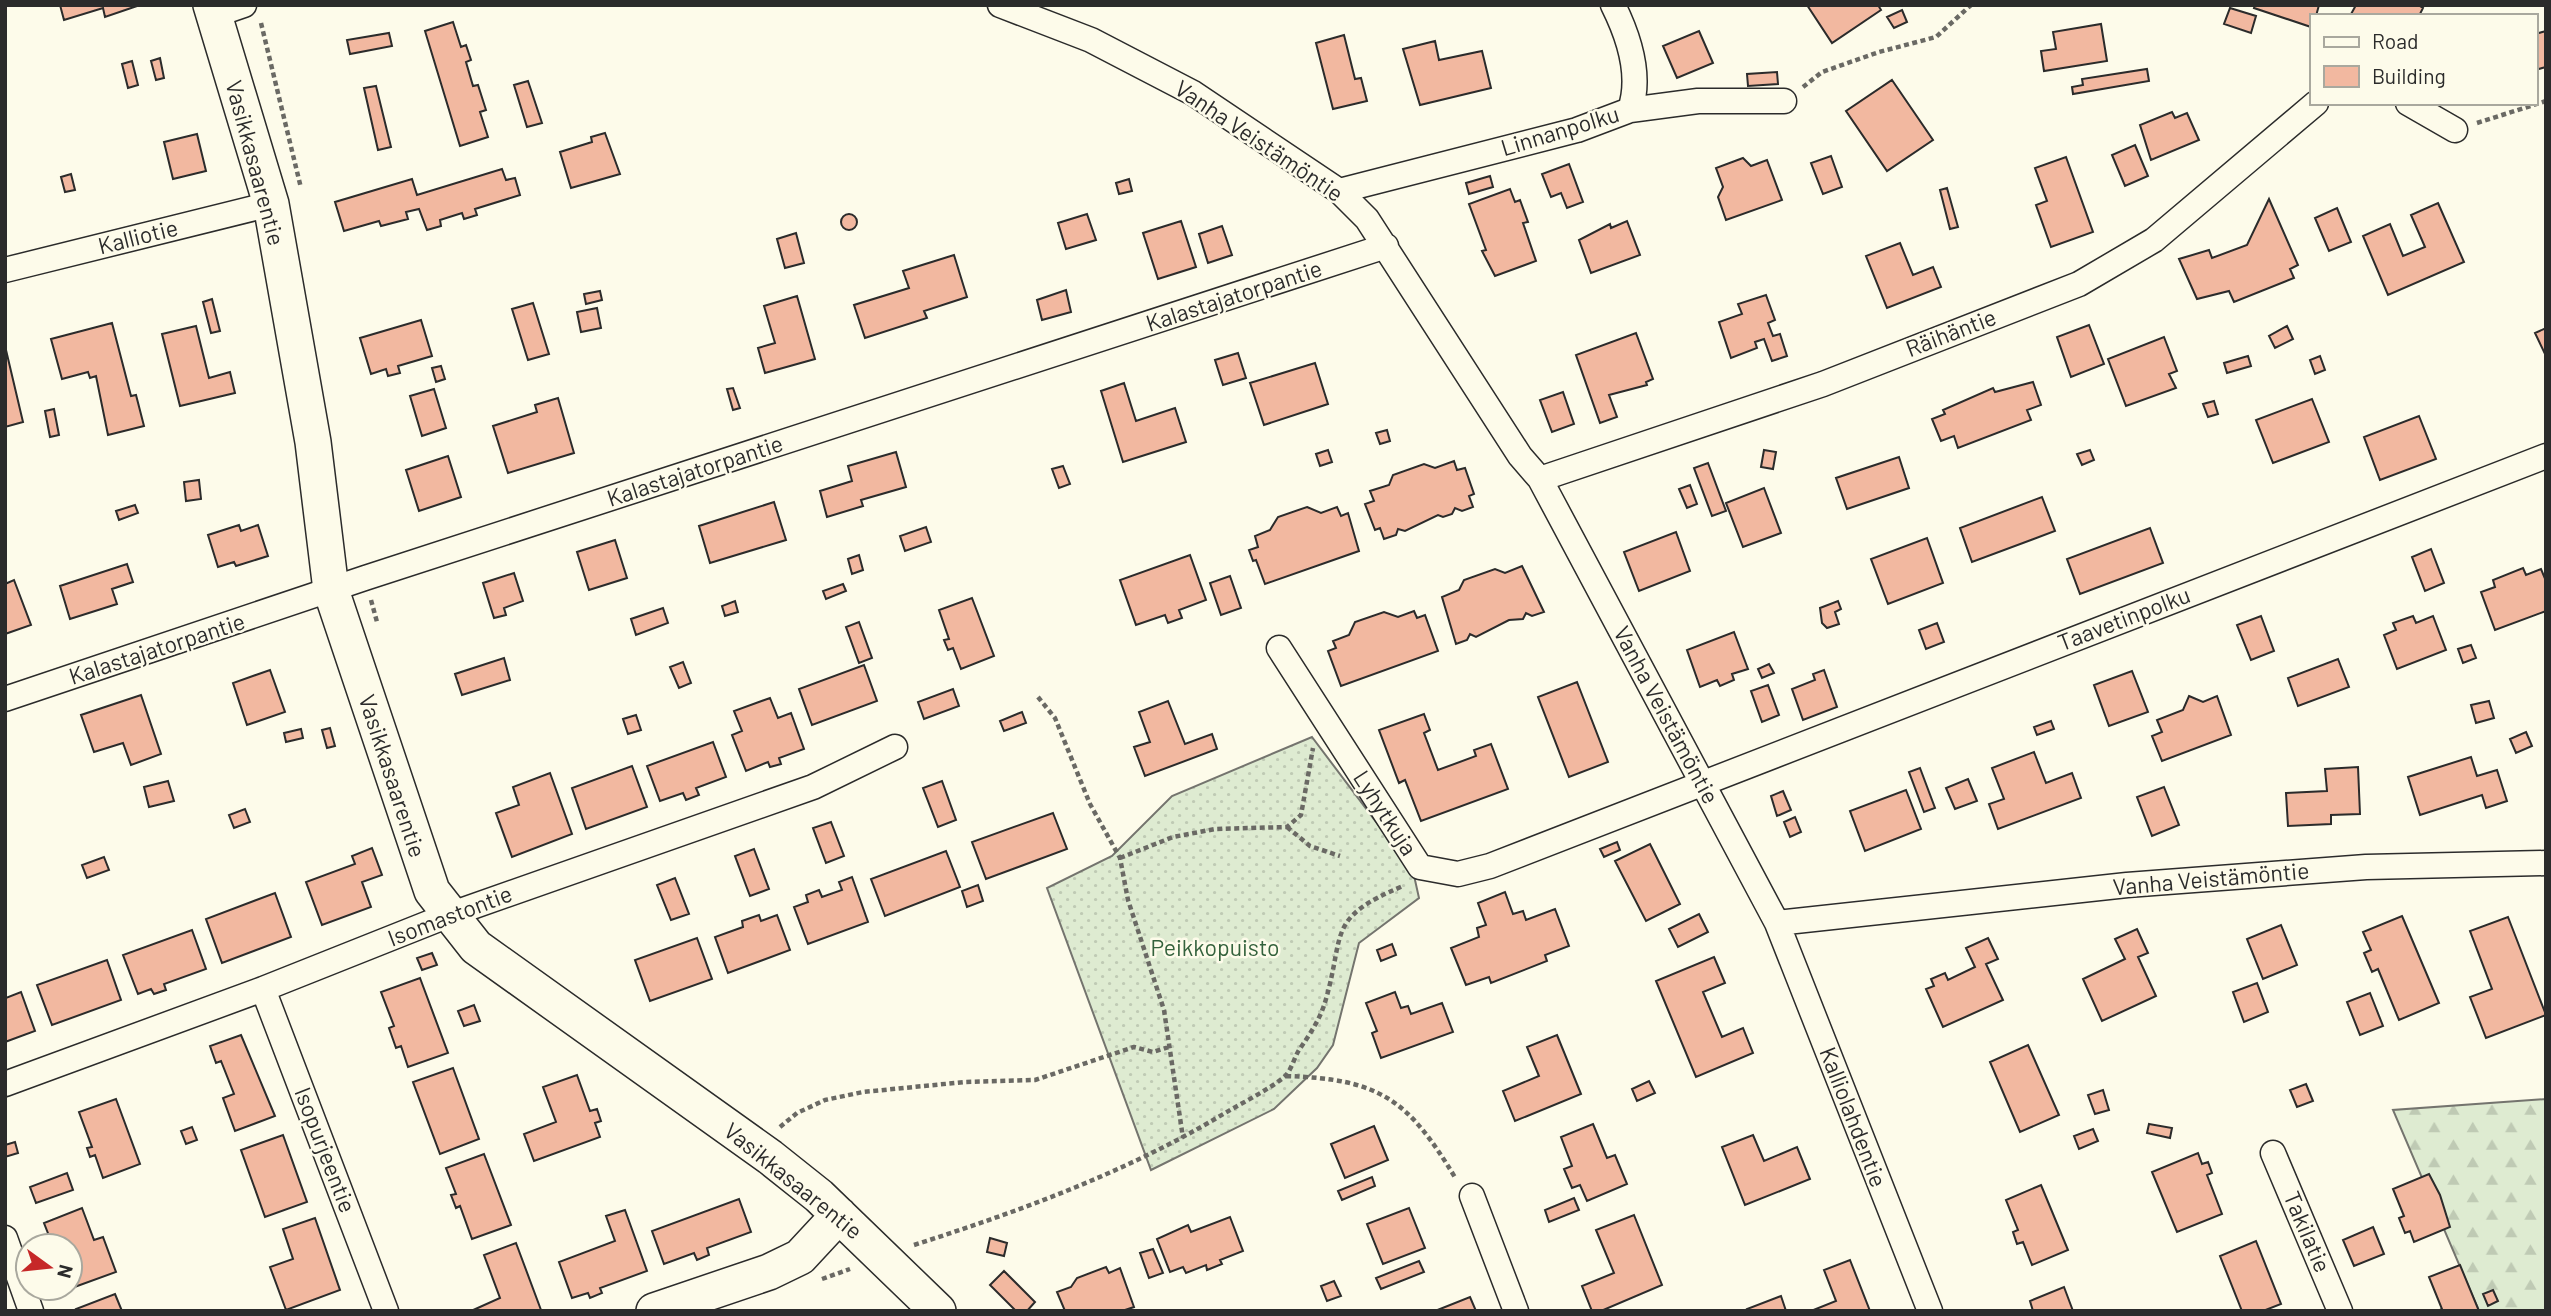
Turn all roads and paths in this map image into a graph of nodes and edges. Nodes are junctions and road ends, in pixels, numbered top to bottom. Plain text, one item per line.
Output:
1 (1000, 5) edge
2 (1613, 5) edge
3 (1972, 5) edge
4 (232, 11) edge
5 (1784, 101) joint
6 (2314, 105) edge
7 (2412, 105) edge
8 (2533, 105) edge
9 (1630, 110) junction
10 (2455, 130) joint
11 (1339, 191) junction
12 (287, 202) junction
13 (1386, 246) junction
14 (5, 270) edge
15 (2546, 456) edge
16 (1540, 479) junction
17 (365, 578) junction
18 (331, 590) junction
19 (380, 629) dead end
20 (1279, 648) dead end
21 (1038, 697) dead end
22 (5, 699) edge
23 (1320, 713) junction
24 (895, 747) dead end
25 (1702, 782) junction
26 (1287, 827) junction
27 (1340, 856) dead end
28 (1120, 858) junction
29 (2546, 863) edge
30 (1420, 867) junction
31 (449, 915) junction
32 (1777, 923) junction
33 (263, 989) junction
34 (1169, 1047) junction
35 (1286, 1076) junction
36 (5, 1084) edge
37 (788, 1137) dead end
38 (1183, 1138) junction
39 (2273, 1153) dead end
40 (1472, 1196) joint
41 (839, 1214) junction
42 (5, 1238) edge
43 (919, 1256) dead end
44 (31, 1311) edge
45 (386, 1311) edge
46 (654, 1311) edge
47 (938, 1311) edge
48 (1516, 1311) edge
49 (1930, 1311) edge
50 (2340, 1311) edge

1 - 11 street, Vanha Veistämöntie
2 - 9 street
3 - 5 path
4 - 12 street, Vasikkasaarentie
4 - 12 path
5 - 9 street, Linnanpolku
6 - 16 street, Räihäntie
7 - 10 street
8 - 10 path
9 - 11 street, Linnanpolku
11 - 13 street, Vanha Veistämöntie
12 - 14 street, Kalliotie
12 - 18 street, Vasikkasaarentie
13 - 16 street, Vanha Veistämöntie
13 - 17 street, Kalastajatorpantie
15 - 25 street, Taavetinpolku
16 - 25 street, Vanha Veistämöntie
17 - 18 street, Kalastajatorpantie
17 - 19 path
18 - 22 street, Kalastajatorpantie
18 - 31 street, Vasikkasaarentie
20 - 23 street, Lyhytkuja
21 - 28 path
23 - 26 path
23 - 30 street, Lyhytkuja
24 - 31 street, Isomastontie
25 - 30 street, Lyhytkuja
25 - 32 street, Vanha Veistämöntie
26 - 27 path
26 - 28 path
28 - 34 path
29 - 32 street, Vanha Veistämöntie
30 - 35 path
31 - 33 street, Isomastontie
31 - 41 street, Vasikkasaarentie
32 - 49 street, Kalliolahdentie
33 - 36 street, Isomastontie
33 - 45 street, Isopurjeentie
34 - 37 path
34 - 38 path
35 - 38 path
35 - 40 path
38 - 43 path
39 - 50 street, Takilatie
40 - 48 street
41 - 46 street
41 - 47 street, Vasikkasaarentie
42 - 44 street

